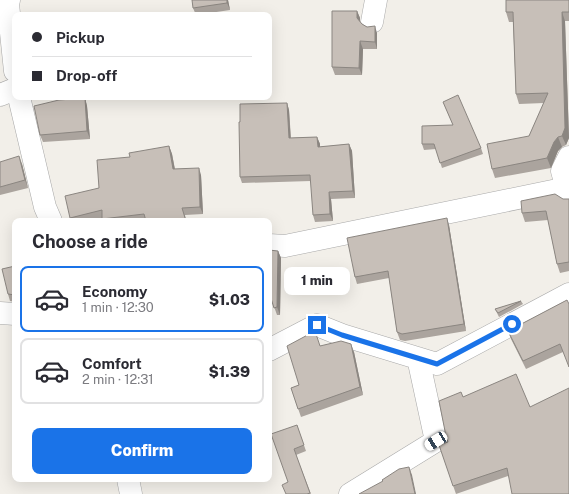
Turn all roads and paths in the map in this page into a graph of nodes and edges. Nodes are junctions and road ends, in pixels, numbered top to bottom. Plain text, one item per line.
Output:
1 (8, 0) edge
2 (376, 0) edge
3 (372, 22) dead end
4 (12, 42) edge
5 (12, 90) edge
6 (0, 95) edge
7 (20, 100) edge
8 (569, 157) edge
9 (568, 192) edge
10 (50, 218) edge
11 (272, 245) edge
12 (569, 294) edge
13 (0, 314) edge
14 (12, 314) edge
15 (272, 348) edge
16 (418, 358) junction
17 (129, 482) edge
18 (131, 494) edge
19 (350, 494) edge

1 - 4 street
2 - 3 street
5 - 6 street
7 - 10 street
8 - 9 street
9 - 11 street
12 - 16 street
13 - 14 street
15 - 16 street
16 - 19 street
17 - 18 street

